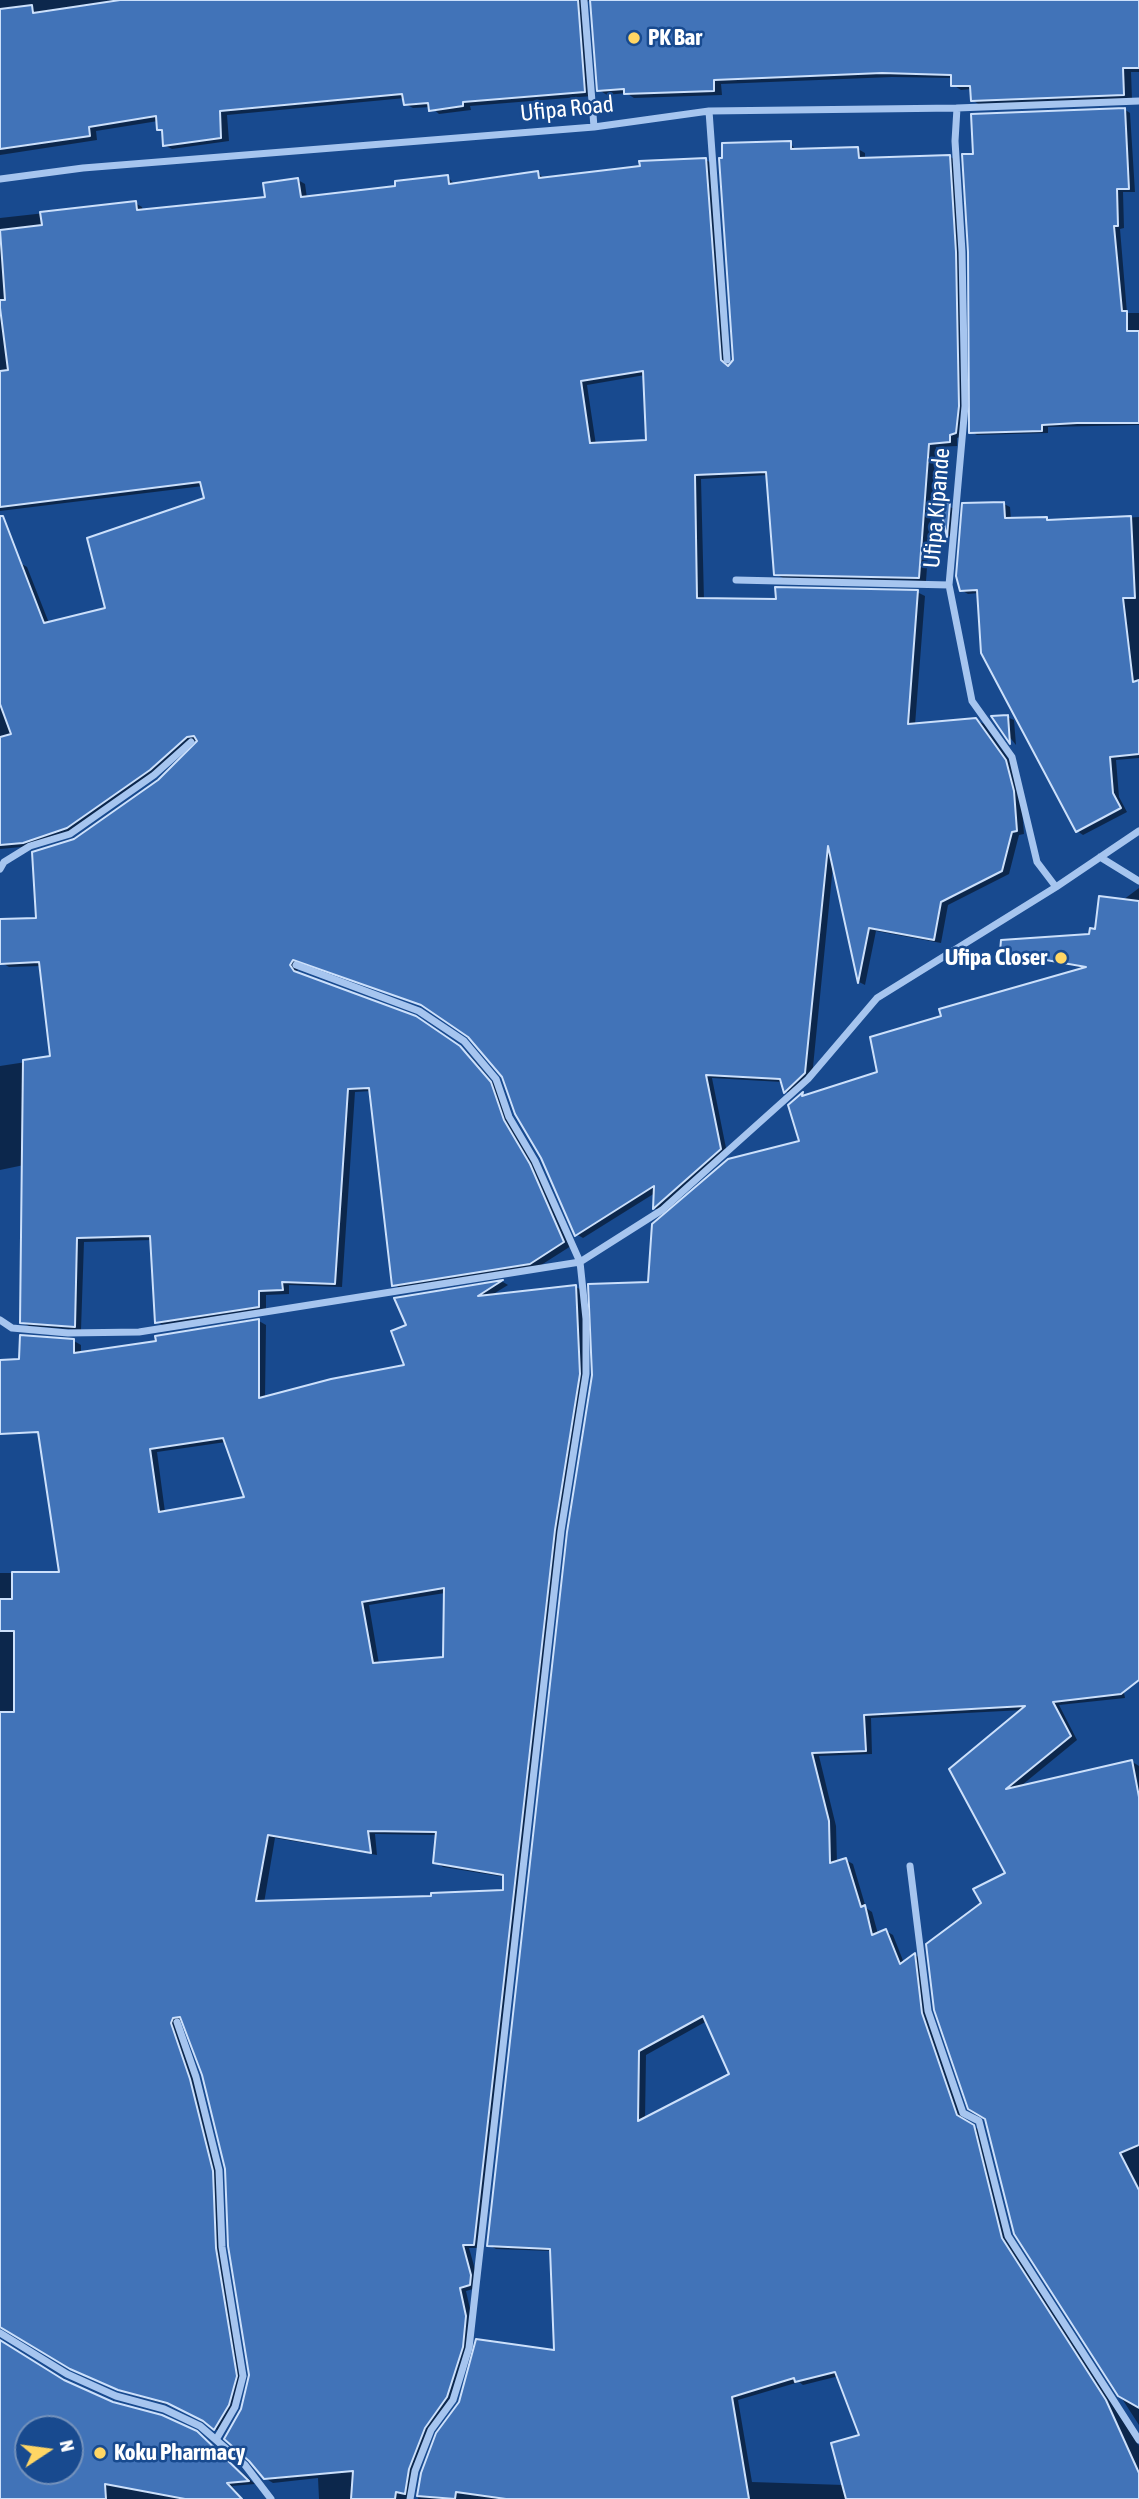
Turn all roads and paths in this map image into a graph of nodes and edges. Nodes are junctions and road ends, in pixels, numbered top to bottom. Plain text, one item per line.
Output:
1 (584, 0) edge
2 (1139, 102) edge
3 (957, 108) junction
4 (709, 111) junction
5 (594, 127) junction
6 (0, 179) edge
7 (727, 360) dead end
8 (736, 580) dead end
9 (950, 585) junction
10 (191, 741) dead end
11 (1139, 831) edge
12 (1100, 857) junction
13 (0, 869) edge
14 (1139, 881) edge
15 (1056, 887) junction
16 (296, 965) dead end
17 (580, 1262) junction
18 (0, 1320) edge
19 (910, 1866) dead end
20 (177, 2022) dead end
21 (0, 2333) edge
22 (217, 2438) junction
23 (1139, 2440) edge
24 (271, 2499) edge
25 (410, 2499) edge

1 - 5 street
2 - 3 street, Ufipa Road
3 - 4 street, Ufipa Road
3 - 9 street, Ufipa Kipande
4 - 5 street, Ufipa Road
4 - 7 street
5 - 6 street, Ufipa Road
8 - 9 street
9 - 15 street, Ufipa Kipande
10 - 13 street
11 - 12 street
12 - 14 street
12 - 15 street
15 - 17 street
16 - 17 street
17 - 18 street
17 - 25 street
19 - 23 street
20 - 22 street
21 - 22 street
22 - 24 street

